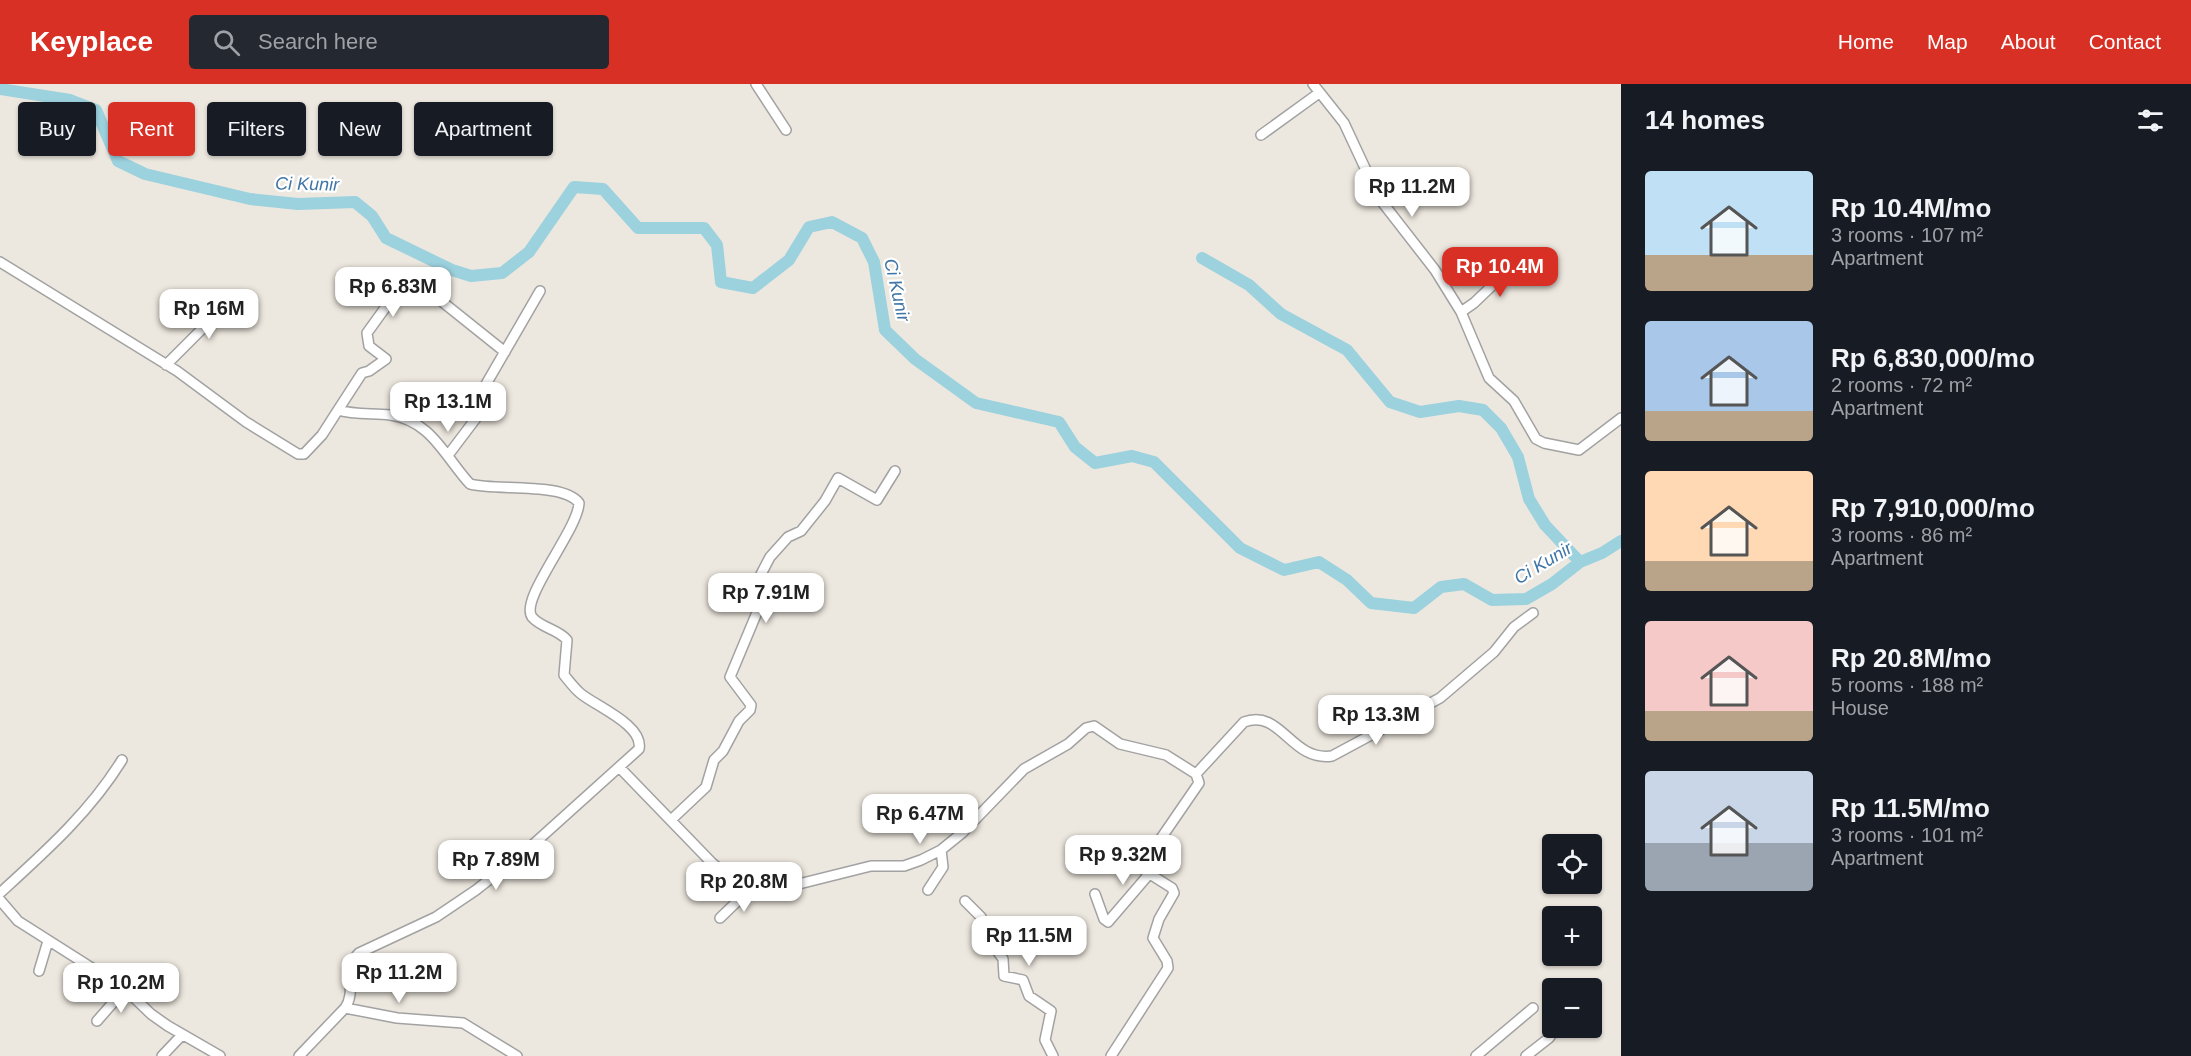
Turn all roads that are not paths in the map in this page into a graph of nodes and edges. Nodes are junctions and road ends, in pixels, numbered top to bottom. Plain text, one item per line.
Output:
1 (756, 84) edge
2 (1313, 84) edge
3 (1319, 93) junction
4 (786, 130) dead end
5 (1261, 135) dead end
6 (1535, 261) dead end
7 (0, 262) edge
8 (540, 291) dead end
9 (239, 299) dead end
10 (1461, 312) junction
11 (505, 352) junction
12 (166, 365) junction
13 (338, 410) junction
14 (1621, 418) edge
15 (448, 454) junction
16 (895, 471) dead end
17 (1533, 613) dead end
18 (122, 759) dead end
19 (620, 768) junction
20 (1196, 774) junction
21 (671, 820) junction
22 (940, 850) junction
23 (1150, 873) junction
24 (750, 889) junction
25 (928, 890) dead end
26 (0, 893) edge
27 (1095, 894) dead end
28 (0, 900) edge
29 (965, 901) dead end
30 (720, 918) dead end
31 (48, 940) junction
32 (39, 971) dead end
33 (125, 988) junction
34 (347, 1005) junction
35 (1533, 1008) dead end
36 (97, 1021) dead end
37 (182, 1035) junction
38 (1549, 1038) edge
39 (162, 1056) edge
40 (220, 1056) edge
41 (299, 1056) edge
42 (517, 1056) edge
43 (1053, 1056) edge
44 (1111, 1056) edge
45 (1476, 1056) edge
46 (1526, 1056) edge

1 - 4 street
2 - 3 street
3 - 5 street
3 - 10 street
6 - 10 street
7 - 12 street
8 - 11 street
9 - 12 street
10 - 14 street
11 - 13 street
11 - 15 street
12 - 13 street
13 - 15 street
15 - 19 street
16 - 21 street
17 - 20 street
18 - 26 street
19 - 21 street
19 - 34 street
20 - 22 street
20 - 23 street
21 - 24 street
22 - 24 street
22 - 25 street
23 - 27 street
23 - 44 street
24 - 30 street
28 - 31 street
29 - 43 street
31 - 32 street
31 - 33 street
33 - 36 street
33 - 37 street
34 - 41 street
34 - 42 street
35 - 45 street
37 - 39 street
37 - 40 street
38 - 46 street

